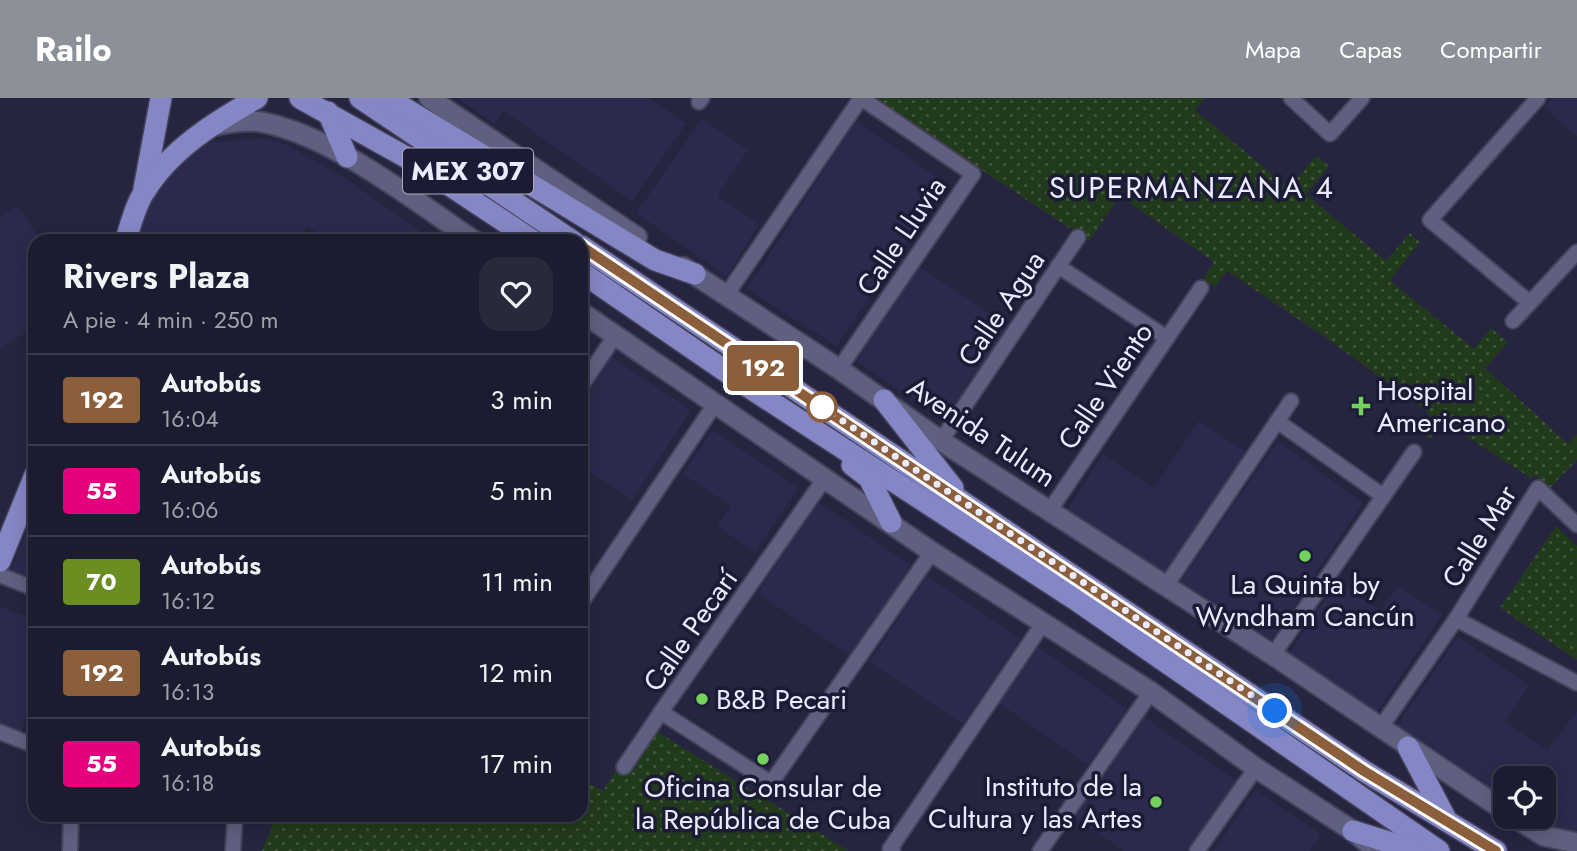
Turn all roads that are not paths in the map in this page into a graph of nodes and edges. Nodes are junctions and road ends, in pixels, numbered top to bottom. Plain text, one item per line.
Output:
1 (161, 98) edge
2 (257, 98) edge
3 (300, 98) edge
4 (360, 98) edge
5 (388, 98) edge
6 (429, 98) edge
7 (861, 98) edge
8 (1291, 98) edge
9 (1362, 98) edge
10 (1538, 98) edge
11 (328, 112) junction
12 (208, 126) junction
13 (347, 157) junction
14 (144, 191) junction
15 (128, 234) edge
16 (465, 234) edge
17 (523, 234) edge
18 (562, 234) edge
19 (1079, 237) dead end
20 (588, 251) edge
21 (1577, 251) edge
22 (1058, 266) junction
23 (695, 274) junction
24 (588, 277) edge
25 (1201, 288) dead end
26 (727, 294) junction
27 (1529, 302) junction
28 (588, 317) edge
29 (1513, 321) dead end
30 (615, 335) junction
31 (1167, 338) junction
32 (839, 369) junction
33 (588, 376) edge
34 (750, 388) junction
35 (884, 400) junction
36 (1291, 401) dead end
37 (715, 404) junction
38 (1277, 421) junction
39 (941, 441) junction
40 (1414, 452) dead end
41 (825, 478) junction
42 (28, 492) edge
43 (1383, 496) junction
44 (965, 504) junction
45 (1050, 510) junction
46 (891, 522) junction
47 (1577, 524) edge
48 (932, 552) junction
49 (0, 561) edge
50 (0, 575) edge
51 (28, 586) edge
52 (1165, 587) junction
53 (588, 593) edge
54 (1457, 620) junction
55 (1044, 622) junction
56 (1273, 655) junction
57 (1577, 683) edge
58 (1151, 692) junction
59 (661, 712) junction
60 (1381, 727) junction
61 (0, 732) edge
62 (28, 743) edge
63 (1408, 747) junction
64 (624, 767) dead end
65 (1256, 768) junction
66 (1493, 803) edge
67 (1447, 821) junction
68 (71, 822) edge
69 (235, 822) edge
70 (1534, 829) edge
71 (1353, 831) junction
72 (1577, 843) edge
73 (70, 851) edge
74 (233, 851) edge
75 (893, 851) edge
76 (1040, 851) edge
77 (1197, 851) edge
78 (1377, 851) edge
79 (1418, 851) edge
80 (1439, 851) edge
81 (1496, 851) edge

1 - 14 main road
2 - 12 main road
3 - 11 main road, MEX 307
4 - 18 main road, MEX 307
5 - 23 main road
6 - 23 street, Avenida Tulum
7 - 26 street, Calle Lluvia
7 - 32 street, Calle Lluvia
8 - 9 street
10 - 27 street
11 - 13 main road
11 - 17 main road, MEX 307
12 - 13 street
12 - 14 main road
13 - 16 street
14 - 15 main road
19 - 22 street, Calle Agua
20 - 44 main road
21 - 27 street
22 - 31 street
22 - 39 street, Calle Agua
23 - 26 street, Avenida Tulum
24 - 34 main road
25 - 31 street, Calle Viento
26 - 32 street, Avenida Tulum
27 - 29 street
28 - 30 street
30 - 33 street
30 - 37 street
31 - 45 street, Calle Viento
32 - 35 street, Avenida Tulum
34 - 46 main road
34 - 80 main road
35 - 39 street, Avenida Tulum
35 - 44 main road
36 - 38 street
37 - 41 street
37 - 53 street
38 - 43 street
38 - 52 street
39 - 45 street, Avenida Tulum
40 - 43 street
41 - 46 street
41 - 59 street, Calle Pecarí
42 - 49 main road
43 - 56 street
44 - 67 main road
45 - 52 street, Avenida Tulum
46 - 48 street
47 - 54 street, Calle Mar
48 - 55 street
48 - 59 street, Calle Pecarí
50 - 51 street
52 - 56 street, Avenida Tulum
54 - 57 street, Calle Mar
54 - 60 street, Calle Mar
55 - 58 street
55 - 75 street
56 - 60 street, Avenida Tulum
58 - 65 street
58 - 76 street
59 - 64 street
60 - 63 street, Avenida Tulum
61 - 62 street
63 - 66 street, Avenida Tulum
63 - 67 main road
65 - 71 street
65 - 77 street
67 - 81 main road
68 - 73 street
69 - 74 street
70 - 72 street
71 - 78 street
71 - 79 main road

